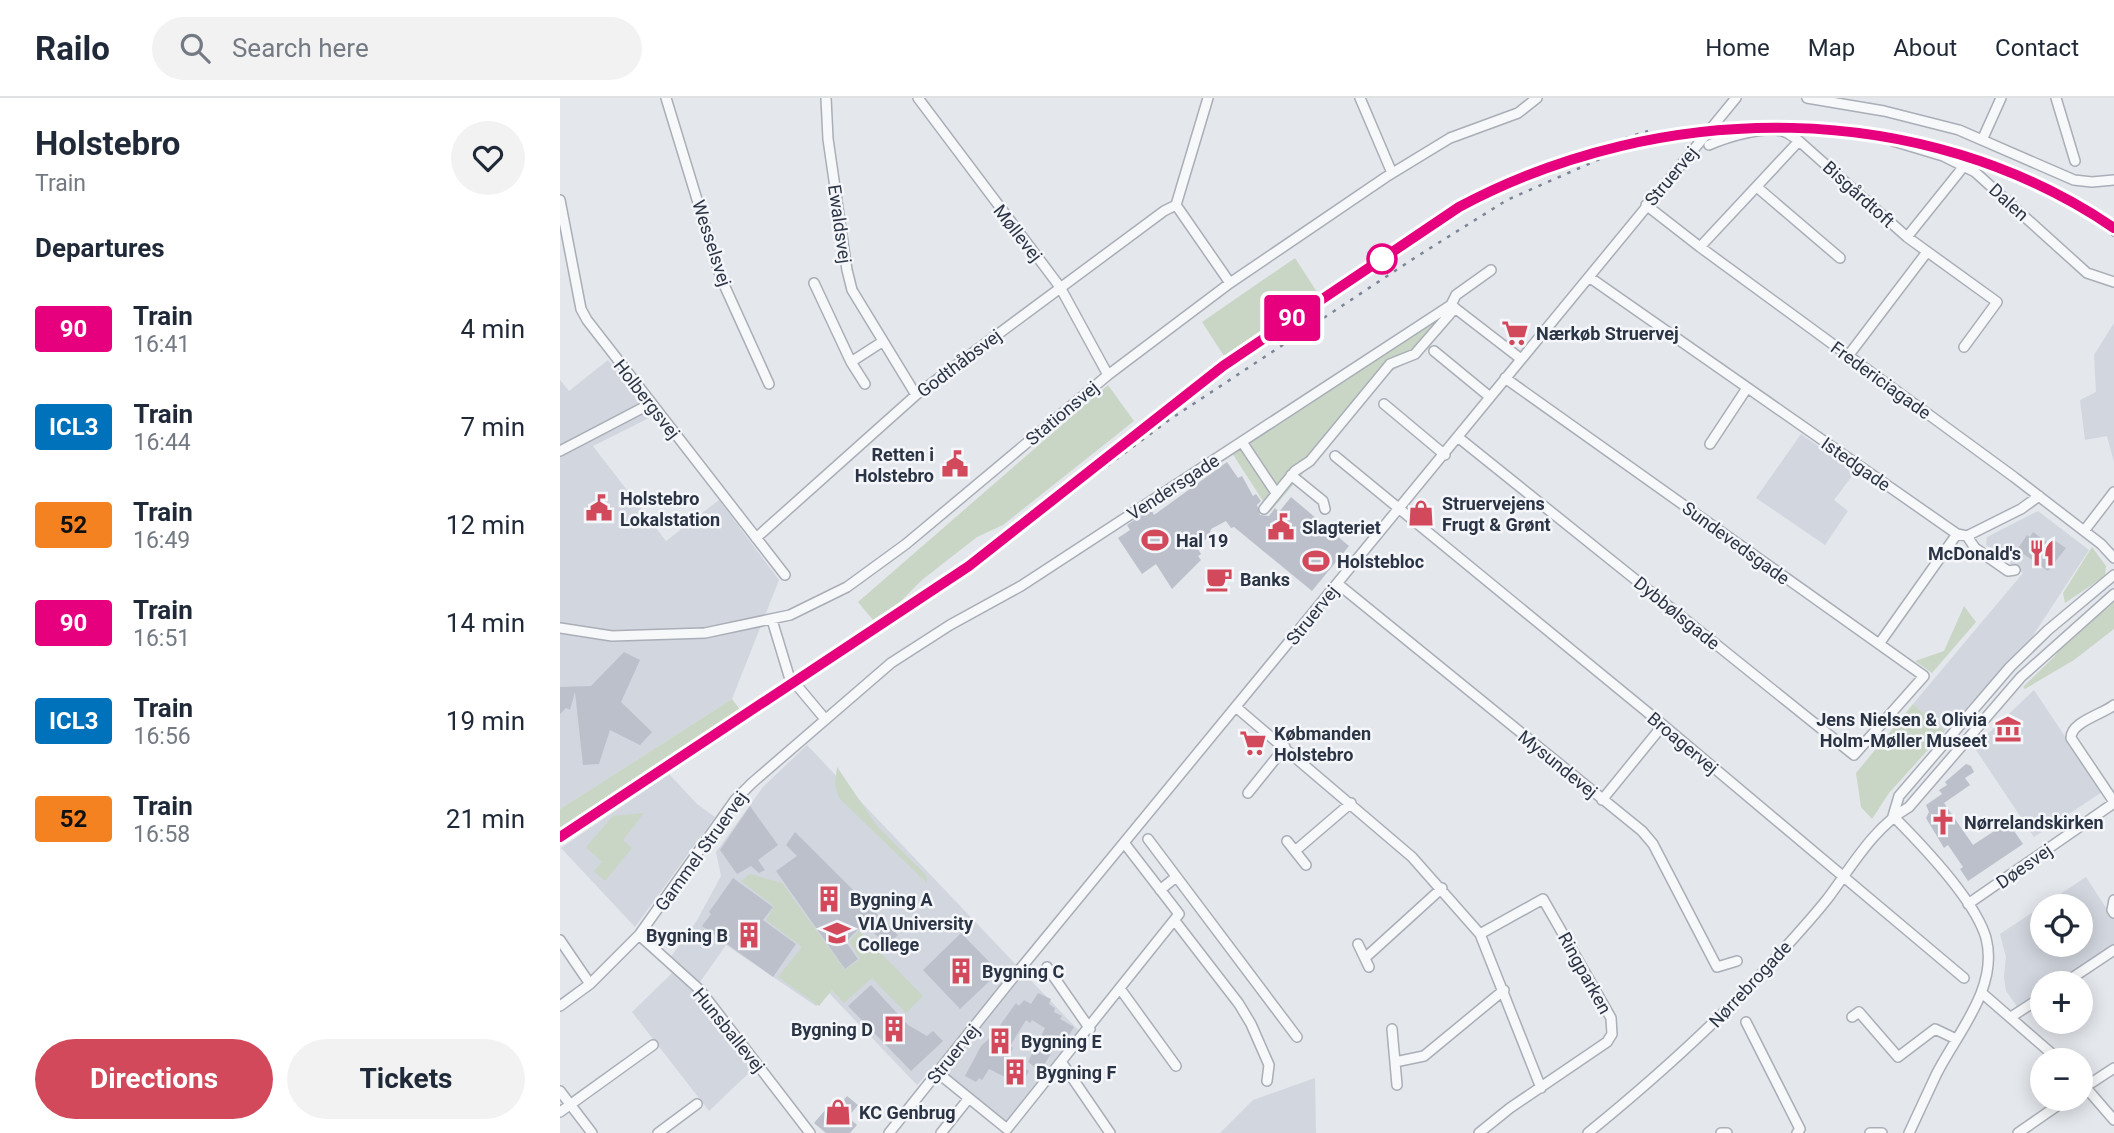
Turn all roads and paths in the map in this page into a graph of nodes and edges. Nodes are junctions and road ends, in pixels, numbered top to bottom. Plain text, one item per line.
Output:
1 (666, 98) edge
2 (825, 98) edge
3 (918, 98) edge
4 (1208, 98) edge
5 (1360, 98) edge
6 (1538, 98) edge
7 (1736, 98) edge
8 (1807, 98) edge
9 (2001, 98) edge
10 (2056, 98) edge
11 (1983, 138) junction
12 (1799, 141) junction
13 (1893, 141) dead end
14 (1709, 145) dead end
15 (2075, 161) dead end
16 (1964, 166) junction
17 (1392, 173) junction
18 (2114, 180) edge
19 (1758, 188) junction
20 (560, 200) edge
21 (1176, 205) junction
22 (1646, 205) junction
23 (1907, 237) junction
24 (1700, 247) junction
25 (1927, 252) junction
26 (1840, 258) dead end
27 (1491, 271) dead end
28 (1590, 277) junction
29 (2114, 282) edge
30 (814, 283) dead end
31 (1230, 283) junction
32 (1060, 287) junction
33 (1453, 306) junction
34 (882, 342) junction
35 (1964, 347) dead end
36 (1434, 351) dead end
37 (1849, 356) junction
38 (1521, 359) junction
39 (851, 362) junction
40 (1108, 375) junction
41 (1505, 378) junction
42 (769, 384) dead end
43 (865, 384) dead end
44 (1747, 388) junction
45 (916, 395) junction
46 (1490, 397) junction
47 (650, 404) junction
48 (1384, 404) dead end
49 (1459, 438) junction
50 (1242, 442) junction
51 (1710, 444) dead end
52 (560, 451) edge
53 (1445, 455) junction
54 (1335, 456) dead end
55 (1292, 475) junction
56 (2114, 492) edge
57 (1276, 494) junction
58 (2039, 496) junction
59 (1264, 509) dead end
60 (1325, 509) dead end
61 (1399, 510) junction
62 (2084, 531) junction
63 (1962, 535) junction
64 (756, 538) junction
65 (2114, 558) edge
66 (2015, 570) dead end
67 (785, 575) dead end
68 (2114, 575) edge
69 (1338, 584) junction
70 (2114, 594) edge
71 (772, 620) junction
72 (560, 628) edge
73 (1879, 644) junction
74 (2114, 705) edge
75 (1237, 708) junction
76 (1889, 716) joint
77 (825, 719) junction
78 (1663, 725) junction
79 (1285, 747) junction
80 (1248, 793) dead end
81 (1602, 800) junction
82 (2114, 802) edge
83 (1351, 803) junction
84 (1893, 816) junction
85 (1148, 839) dead end
86 (1287, 841) dead end
87 (1125, 844) junction
88 (1295, 851) junction
89 (1306, 865) dead end
90 (1177, 877) junction
91 (1844, 877) junction
92 (1442, 888) junction
93 (1160, 890) junction
94 (2114, 900) edge
95 (1968, 904) junction
96 (2114, 913) edge
97 (1175, 921) junction
98 (1480, 934) junction
99 (639, 935) junction
100 (560, 940) edge
101 (1358, 944) dead end
102 (2114, 950) edge
103 (1737, 961) dead end
104 (1047, 967) dead end
105 (2082, 971) edge
106 (1964, 978) dead end
107 (590, 984) junction
108 (1121, 990) junction
109 (1504, 990) junction
110 (1982, 993) junction
111 (2030, 1005) edge
112 (560, 1006) edge
113 (1852, 1017) dead end
114 (2011, 1017) junction
115 (1746, 1022) dead end
116 (1392, 1028) dead end
117 (1090, 1029) junction
118 (1297, 1037) dead end
119 (1956, 1039) junction
120 (653, 1045) dead end
121 (2046, 1048) edge
122 (1395, 1062) junction
123 (1062, 1063) junction
124 (1175, 1066) dead end
125 (2114, 1068) edge
126 (938, 1073) junction
127 (2093, 1080) edge
128 (1266, 1081) dead end
129 (1397, 1085) dead end
130 (1541, 1088) junction
131 (560, 1091) edge
132 (969, 1098) junction
133 (2093, 1098) edge
134 (697, 1104) dead end
135 (570, 1105) junction
136 (2050, 1111) edge
137 (560, 1112) edge
138 (2114, 1120) edge
139 (1009, 1131) edge
140 (592, 1133) edge
141 (658, 1133) edge
142 (810, 1133) edge
143 (889, 1133) edge
144 (941, 1133) edge
145 (1110, 1133) edge
146 (1479, 1133) edge
147 (1588, 1133) edge
148 (1721, 1133) edge
149 (1727, 1133) edge
150 (1797, 1133) edge
151 (1870, 1133) edge
152 (1882, 1133) edge
153 (1909, 1133) edge
154 (2018, 1133) edge

1 - 42 street, Wesselsvej
2 - 34 street, Ewaldsvej
3 - 32 street, Møllevej
4 - 21 street
5 - 17 street
6 - 17 street, Stationsvej
7 - 22 street, Struervej
8 - 11 street
9 - 11 street
10 - 15 street
11 - 18 street
12 - 14 street, Bisgårdtoft
12 - 19 street
12 - 23 street, Bisgårdtoft
13 - 16 street, Dalen
16 - 23 street
16 - 29 street, Dalen
17 - 31 street, Stationsvej
19 - 24 street
19 - 26 street
20 - 47 street, Holbergsvej
21 - 31 street
21 - 32 street, Godthåbsvej
22 - 24 street, Fredericiagade
22 - 28 street, Struervej
23 - 25 street, Bisgårdtoft
24 - 37 street, Fredericiagade
25 - 35 street, Bisgårdtoft
25 - 37 street
27 - 33 street
28 - 38 street, Struervej
28 - 44 street, Istedgade
30 - 39 street
31 - 40 street, Stationsvej
32 - 40 street, Møllevej
32 - 45 street, Godthåbsvej
33 - 38 street
33 - 50 street, Vendersgade
33 - 55 street
34 - 39 street
34 - 45 street, Ewaldsvej
36 - 46 street
37 - 58 street, Fredericiagade
38 - 41 street, Struervej
39 - 43 street
40 - 71 street, Stationsvej
41 - 46 street, Struervej
41 - 73 street, Sundevedsgade
44 - 51 street
44 - 63 street, Istedgade
45 - 64 street, Godthåbsvej
46 - 49 street, Struervej
47 - 52 street
47 - 64 street, Holbergsvej
48 - 53 street
49 - 53 street, Struervej
49 - 76 street, Dybbølsgade
50 - 57 street
50 - 77 street, Vendersgade
53 - 61 street, Struervej
54 - 61 street, Broagervej
55 - 57 street
55 - 60 street
56 - 62 street
57 - 59 street
58 - 62 street, Fredericiagade
58 - 63 street
61 - 69 street, Struervej
61 - 78 street, Broagervej
62 - 65 street, Fredericiagade
63 - 66 street, Istedgade
63 - 73 street
64 - 67 street, Holbergsvej
68 - 84 street, Nørrebrogade
69 - 75 street, Struervej
69 - 81 street, Mysundevej
70 - 84 street, Nørrebrogade
71 - 72 street, Stationsvej
71 - 77 street
73 - 76 street, Sundevedsgade
74 - 82 street
75 - 79 street
75 - 87 street, Struervej
77 - 99 street, Gammel Struervej
78 - 81 street
78 - 91 street, Broagervej
79 - 80 street
79 - 83 street
81 - 103 street, Mysundevej
82 - 95 street, Døesvej
83 - 88 street
83 - 92 street
84 - 91 street, Nørrebrogade
84 - 95 street
85 - 90 street
86 - 88 street
87 - 93 street
87 - 126 street, Struervej
88 - 89 street
90 - 93 street
90 - 118 street
91 - 106 street, Broagervej
91 - 147 street, Nørrebrogade
92 - 98 street
92 - 101 street
93 - 97 street
94 - 96 street
95 - 110 street
97 - 108 street
97 - 128 street
98 - 109 street
98 - 130 street, Ringparken
99 - 107 street, Gammel Struervej
99 - 142 street, Hunsballevej
100 - 107 street
102 - 105 street
104 - 117 street
107 - 112 street, Gammel Struervej
108 - 117 street
108 - 124 street
109 - 122 street
109 - 130 street
110 - 114 street
110 - 119 street
111 - 114 street
113 - 119 street
114 - 121 street
115 - 150 street
116 - 122 street
117 - 123 street
119 - 153 street
120 - 135 street
122 - 129 street
123 - 139 street
123 - 145 street
125 - 127 street
126 - 132 street
126 - 143 street, Struervej
130 - 146 street, Ringparken
131 - 135 street
132 - 139 street
132 - 144 street
133 - 138 street
134 - 141 street
135 - 137 street
135 - 140 street
136 - 154 street
148 - 149 street
151 - 152 street

